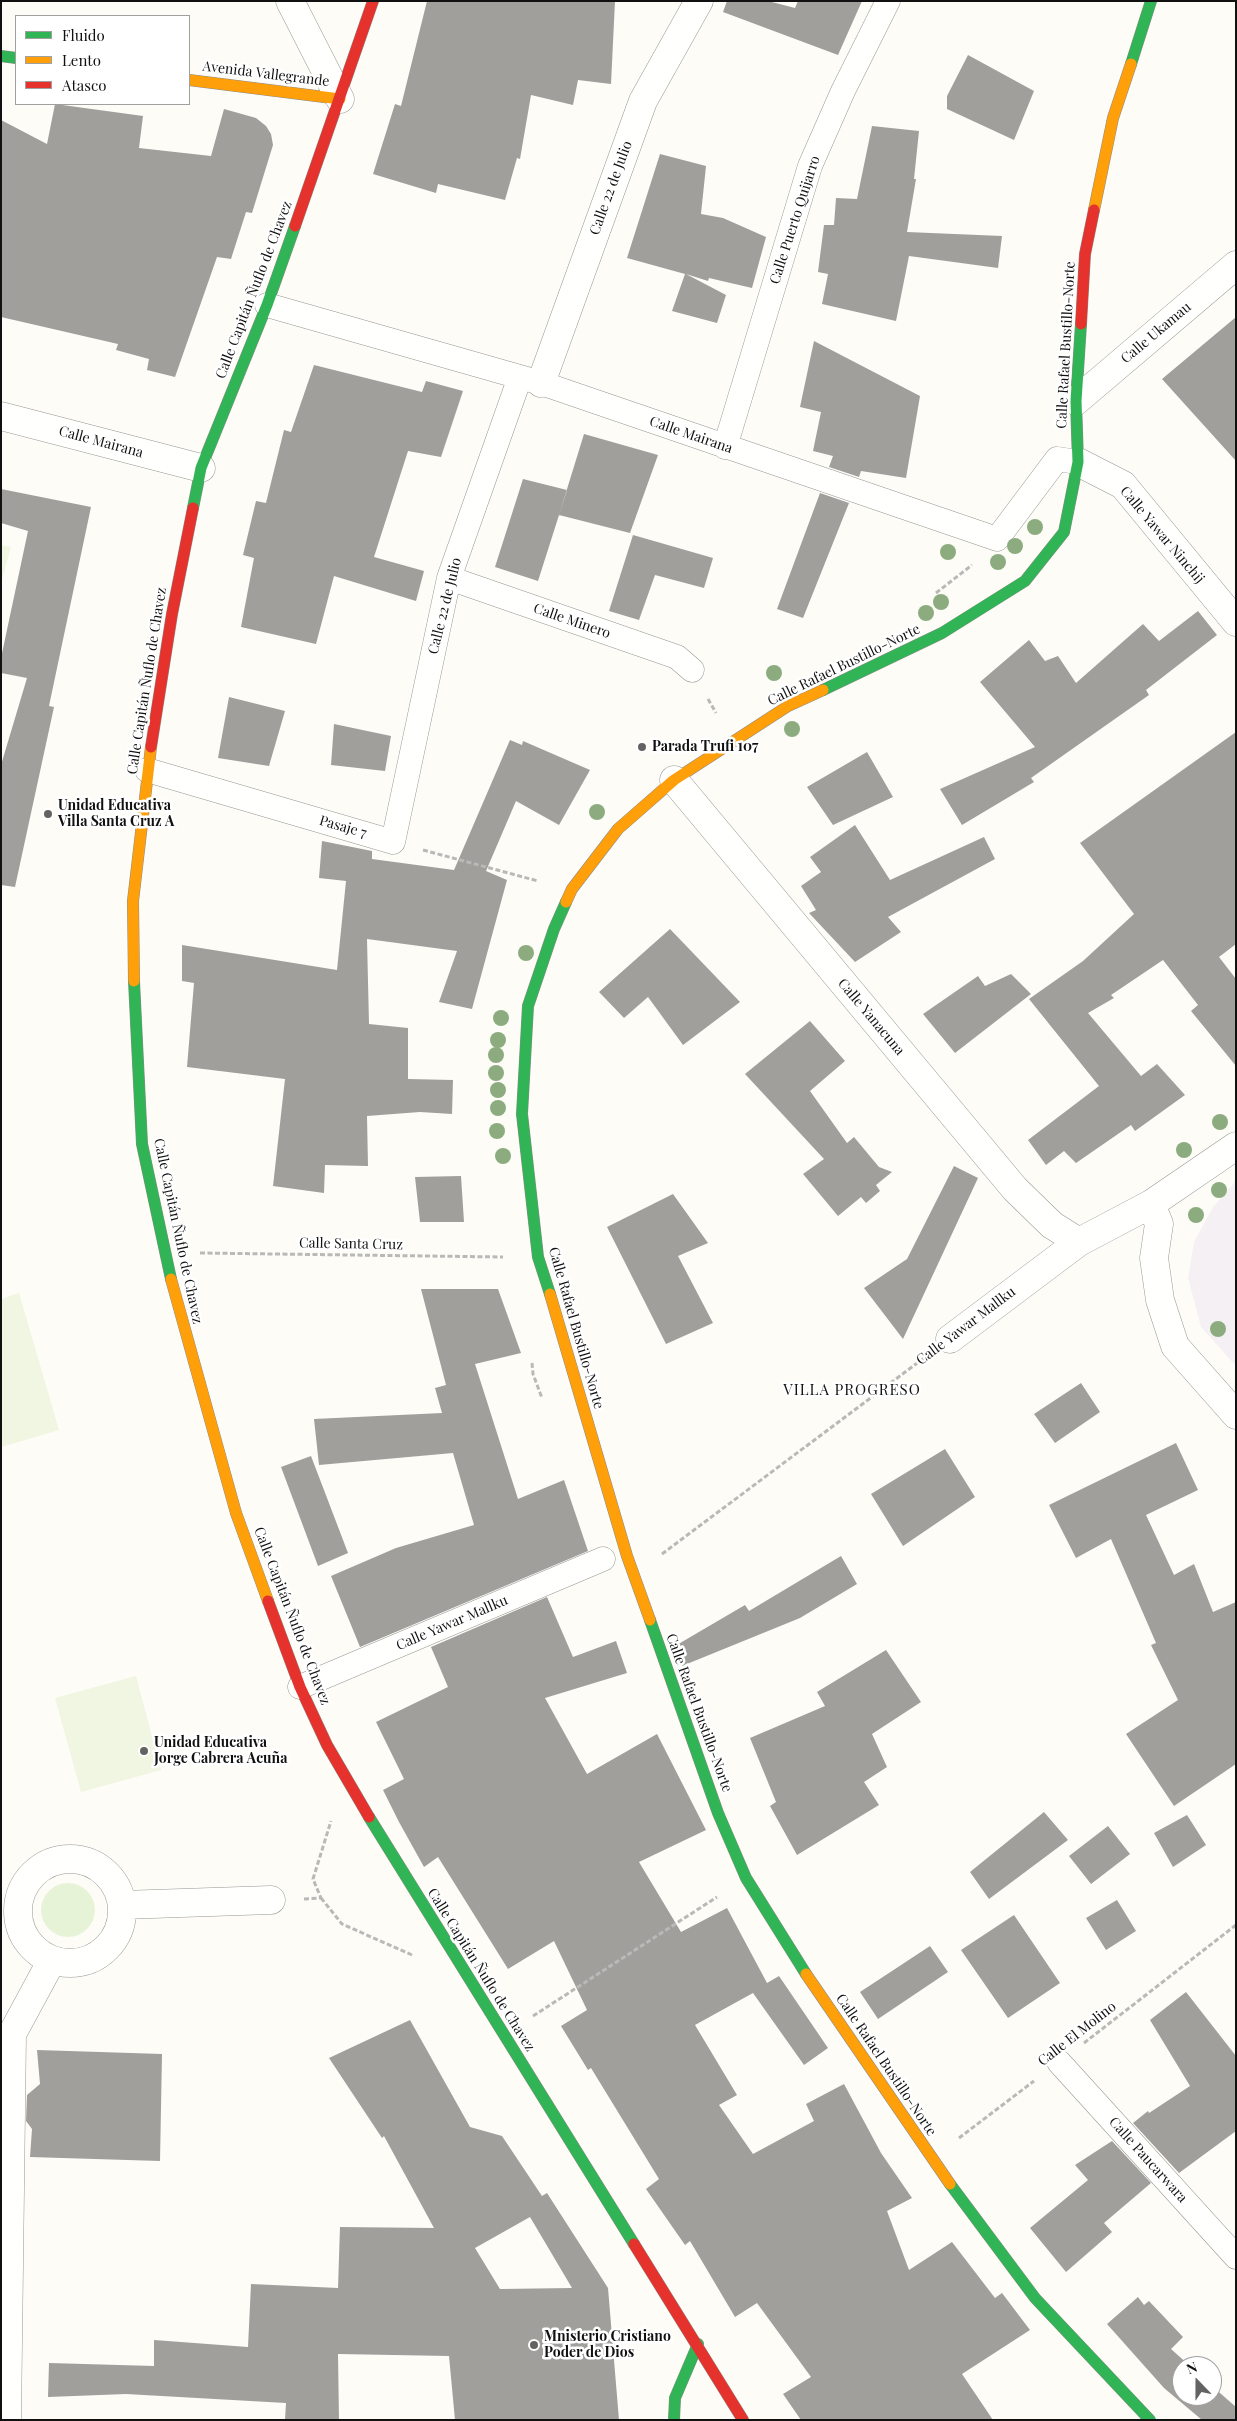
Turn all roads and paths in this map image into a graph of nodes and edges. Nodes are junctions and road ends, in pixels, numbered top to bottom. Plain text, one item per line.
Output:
1 (290, 1) edge
2 (373, 1) edge
3 (699, 1) edge
4 (888, 1) edge
5 (1151, 1) edge
6 (1, 56) edge
7 (15, 58) edge
8 (190, 80) edge
9 (340, 99) junction
10 (1236, 265) edge
11 (266, 305) junction
12 (531, 380) junction
13 (1076, 401) junction
14 (1, 416) edge
15 (725, 447) junction
16 (1078, 462) junction
17 (202, 468) junction
18 (449, 578) junction
19 (1236, 622) edge
20 (692, 670) dead end
21 (146, 770) junction
22 (674, 780) junction
23 (393, 842) junction
24 (540, 881) dead end
25 (1236, 1146) edge
26 (1151, 1204) junction
27 (1079, 1242) junction
28 (164, 1252) junction
29 (538, 1257) junction
30 (950, 1339) joint
31 (1236, 1415) edge
32 (603, 1560) dead end
33 (634, 1575) junction
34 (300, 1687) junction
35 (333, 1816) dead end
36 (746, 1878) junction
37 (321, 1898) junction
38 (271, 1900) joint
39 (122, 1905) junction
40 (1236, 1925) edge
41 (414, 1956) dead end
42 (52, 1960) junction
43 (503, 2036) junction
44 (1059, 2062) junction
45 (932, 2159) junction
46 (1236, 2257) edge
47 (698, 2344) junction
48 (7, 2420) edge
49 (674, 2420) edge
50 (743, 2420) edge
51 (1150, 2420) edge

1 - 9 street
2 - 9 street, Calle Capitán Ñuflo de Chavez
3 - 12 street, Calle 22 de Julio
4 - 15 lane, Calle Puerto Quijarro
5 - 13 street, Calle Rafael Bustillo-Norte
6 - 7 street
8 - 9 street, Avenida Vallegrande
9 - 11 street, Calle Capitán Ñuflo de Chavez
10 - 13 street, Calle Ukamau
11 - 12 lane, Calle Mairana
11 - 17 street, Calle Capitán Ñuflo de Chavez
12 - 15 lane, Calle Mairana
12 - 18 lane, Calle 22 de Julio
13 - 16 street, Calle Rafael Bustillo-Norte
14 - 17 street, Calle Mairana
15 - 16 lane, Calle Mairana
16 - 19 street, Calle Yawar Ninchij
16 - 22 street, Calle Rafael Bustillo-Norte
17 - 21 street, Calle Capitán Ñuflo de Chavez
18 - 20 lane, Calle Minero
18 - 23 lane, Calle 22 de Julio
21 - 23 lane, Pasaje 7
21 - 28 street, Calle Capitán Ñuflo de Chavez
22 - 27 street, Calle Yanacuna
22 - 29 street, Calle Rafael Bustillo-Norte
23 - 24 path
25 - 26 street, Calle Yawar Mallku
26 - 27 street, Calle Yawar Mallku
26 - 31 street
27 - 30 street, Calle Yawar Mallku
28 - 29 path, Calle Santa Cruz
28 - 34 street, Calle Capitán Ñuflo de Chavez
29 - 33 street, Calle Rafael Bustillo-Norte
30 - 33 path, Calle Yawar Mallku
32 - 34 lane, Calle Yawar Mallku
33 - 36 street, Calle Rafael Bustillo-Norte
34 - 43 street, Calle Capitán Ñuflo de Chavez
35 - 37 path
36 - 43 path
36 - 45 street, Calle Rafael Bustillo-Norte
37 - 38 path
37 - 41 path
38 - 39 street
39 - 42 street
39 - 42 street
40 - 44 path, Calle El Molino
42 - 48 street
43 - 47 street, Calle Capitán Ñuflo de Chavez
44 - 45 path, Calle El Molino
44 - 46 lane, Calle Paucarwara
45 - 51 street, Calle Rafael Bustillo-Norte
47 - 49 street
47 - 50 street, Calle Capitán Ñuflo de Chavez

